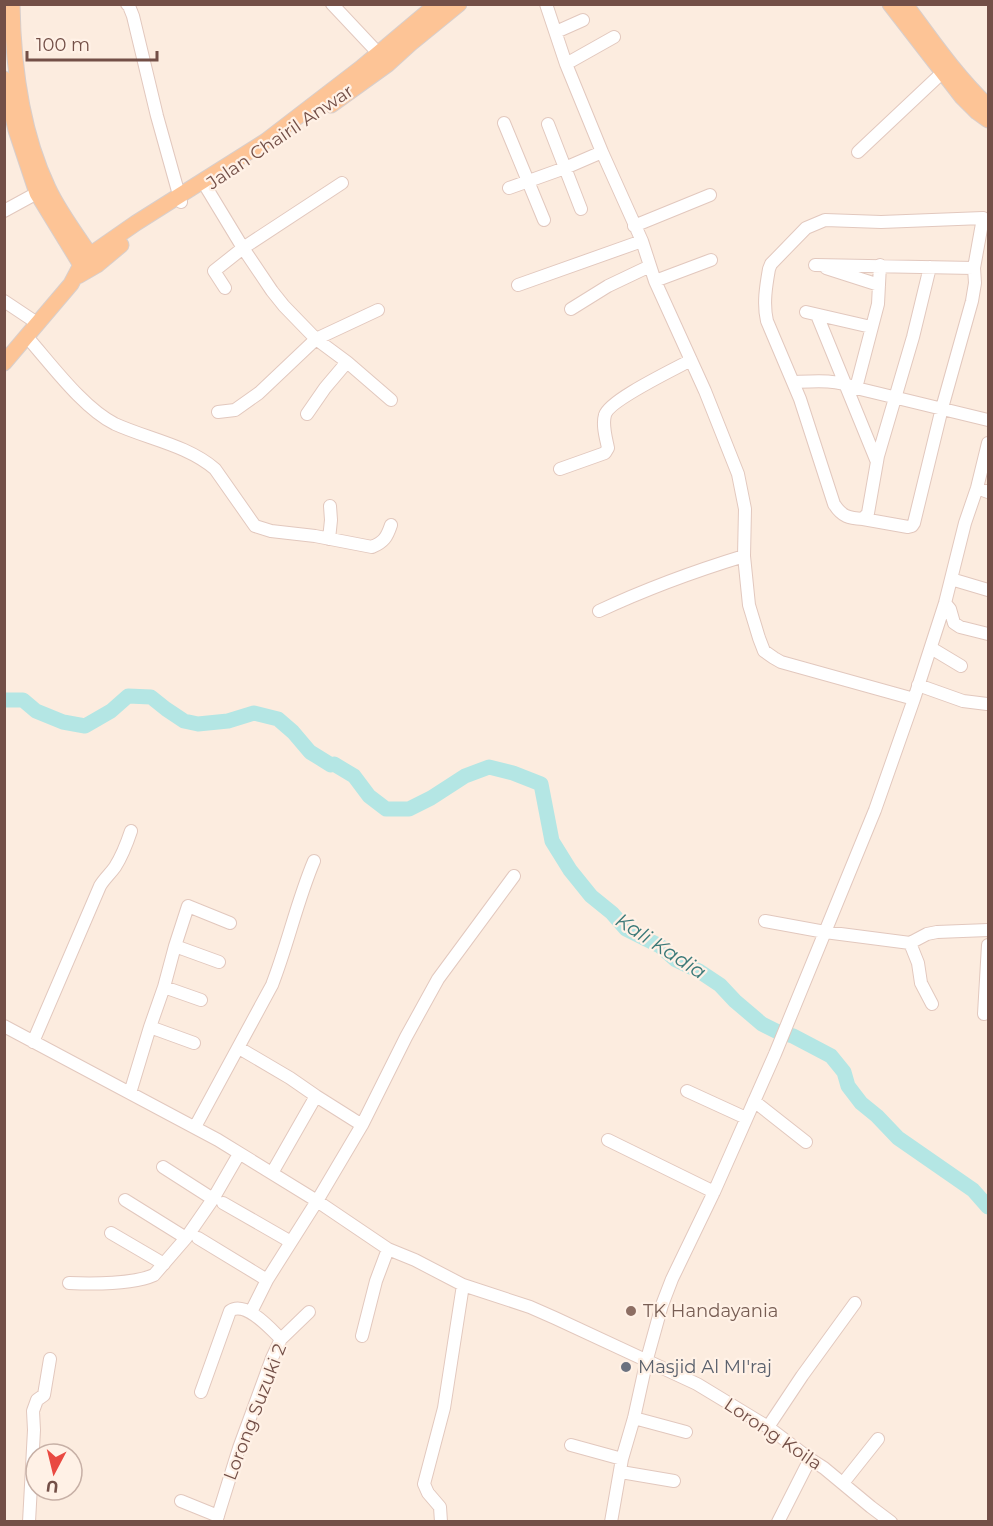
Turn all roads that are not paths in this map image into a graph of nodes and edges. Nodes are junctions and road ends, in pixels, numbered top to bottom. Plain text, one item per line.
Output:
1 (12, 4) edge
2 (127, 4) edge
3 (332, 4) edge
4 (437, 4) edge
5 (459, 4) edge
6 (546, 4) edge
7 (890, 4) edge
8 (905, 4) edge
9 (583, 20) dead end
10 (556, 32) junction
11 (614, 37) dead end
12 (379, 54) junction
13 (567, 64) junction
14 (943, 72) junction
15 (4, 79) edge
16 (988, 105) edge
17 (988, 120) edge
18 (504, 123) dead end
19 (548, 124) dead end
20 (10, 131) edge
21 (602, 152) junction
22 (858, 152) dead end
23 (565, 168) junction
24 (528, 182) junction
25 (342, 183) dead end
26 (206, 187) junction
27 (509, 188) dead end
28 (38, 193) junction
29 (710, 195) dead end
30 (180, 199) junction
31 (581, 209) dead end
32 (4, 211) edge
33 (544, 220) dead end
34 (634, 226) junction
35 (642, 241) junction
36 (243, 248) junction
37 (711, 260) dead end
38 (880, 265) junction
39 (650, 266) junction
40 (86, 267) junction
41 (930, 267) junction
42 (974, 268) junction
43 (655, 281) junction
44 (518, 285) dead end
45 (879, 285) junction
46 (225, 288) dead end
47 (4, 301) edge
48 (571, 309) dead end
49 (378, 310) dead end
50 (37, 323) junction
51 (871, 327) junction
52 (27, 337) junction
53 (316, 339) junction
54 (691, 360) junction
55 (346, 362) junction
56 (4, 363) edge
57 (794, 382) junction
58 (851, 386) junction
59 (896, 397) junction
60 (391, 400) dead end
61 (942, 408) junction
62 (218, 412) dead end
63 (307, 414) dead end
64 (988, 420) edge
65 (988, 443) edge
66 (877, 462) junction
67 (560, 469) dead end
68 (983, 490) edge
69 (330, 506) dead end
70 (863, 519) junction
71 (391, 525) dead end
72 (329, 539) junction
73 (744, 556) junction
74 (951, 579) junction
75 (988, 590) edge
76 (945, 603) junction
77 (599, 611) dead end
78 (988, 634) edge
79 (931, 648) junction
80 (961, 666) dead end
81 (918, 685) junction
82 (914, 699) junction
83 (987, 704) edge
84 (132, 831) dead end
85 (314, 861) dead end
86 (514, 876) dead end
87 (765, 921) dead end
88 (230, 923) dead end
89 (988, 930) edge
90 (825, 932) junction
91 (910, 942) junction
92 (988, 945) edge
93 (175, 946) junction
94 (219, 962) dead end
95 (164, 987) junction
96 (201, 1000) dead end
97 (932, 1004) dead end
98 (984, 1014) dead end
99 (4, 1026) edge
100 (150, 1027) junction
101 (33, 1042) junction
102 (194, 1043) dead end
103 (238, 1047) junction
104 (687, 1091) dead end
105 (130, 1093) junction
106 (316, 1096) junction
107 (754, 1101) junction
108 (746, 1118) junction
109 (362, 1125) junction
110 (195, 1127) junction
111 (608, 1140) dead end
112 (806, 1142) dead end
113 (239, 1154) junction
114 (162, 1167) dead end
115 (272, 1173) junction
116 (714, 1192) junction
117 (125, 1200) dead end
118 (218, 1201) junction
119 (317, 1201) junction
120 (111, 1233) dead end
121 (192, 1238) junction
122 (291, 1242) junction
123 (388, 1249) junction
124 (164, 1264) junction
125 (267, 1280) junction
126 (69, 1283) dead end
127 (463, 1285) junction
128 (855, 1303) dead end
129 (251, 1312) junction
130 (309, 1312) dead end
131 (362, 1336) dead end
132 (281, 1339) junction
133 (50, 1359) dead end
134 (647, 1359) junction
135 (201, 1392) dead end
136 (634, 1418) junction
137 (768, 1427) junction
138 (686, 1432) dead end
139 (878, 1439) dead end
140 (571, 1445) dead end
141 (622, 1459) junction
142 (810, 1459) junction
143 (621, 1472) junction
144 (674, 1481) dead end
145 (843, 1483) junction
146 (181, 1501) dead end
147 (217, 1519) edge
148 (29, 1521) edge
149 (441, 1521) edge
150 (611, 1521) edge
151 (778, 1521) edge
152 (891, 1521) edge

1 - 40 main road
2 - 30 street
3 - 12 street
4 - 12 main road, Jalan Chairil Anwar
5 - 26 main road, Jalan Chairil Anwar
6 - 10 street
7 - 14 main road
8 - 16 main road
9 - 10 street
10 - 13 street
11 - 13 street
12 - 30 main road, Jalan Chairil Anwar
13 - 21 street
14 - 17 main road
14 - 22 street
15 - 20 main road
18 - 24 street
19 - 23 street
20 - 28 main road
21 - 23 street
21 - 34 street
23 - 24 street
23 - 31 street
24 - 27 street
24 - 33 street
25 - 36 street
26 - 30 main road, Jalan Chairil Anwar
26 - 36 street
28 - 32 street
28 - 40 main road
29 - 34 street
30 - 40 main road, Jalan Chairil Anwar
34 - 35 street
35 - 39 street
35 - 44 street
36 - 46 street
36 - 53 street
37 - 43 street
38 - 41 street
38 - 45 street
38 - 45 street
39 - 43 street
39 - 48 street
40 - 50 main road, Jalan Chairil Anwar
41 - 42 street
41 - 59 street
42 - 57 street
42 - 61 street
43 - 54 street
45 - 51 street
47 - 50 street
49 - 53 street
50 - 52 main road, Jalan Chairil Anwar
51 - 58 street
51 - 58 street
52 - 56 main road, Jalan Chairil Anwar
52 - 72 street
53 - 55 street
53 - 62 street
54 - 67 street
54 - 73 street
55 - 60 street
55 - 63 street
57 - 58 street
57 - 70 street
58 - 59 street
58 - 66 street
59 - 61 street
59 - 66 street
61 - 64 street
61 - 70 street
65 - 68 street
66 - 70 street
68 - 74 street
69 - 72 street
71 - 72 street
73 - 77 street
73 - 82 street
74 - 75 street
74 - 76 street
76 - 78 street
76 - 79 street
79 - 80 street
79 - 81 street
81 - 82 street
81 - 83 street
82 - 90 street
84 - 101 street
85 - 103 street
86 - 109 street
87 - 90 street
88 - 93 street
89 - 91 street
90 - 91 street
90 - 107 street
91 - 97 street
92 - 98 street
93 - 94 street
93 - 95 street
95 - 96 street
95 - 100 street
99 - 101 street, Lorong Koila
100 - 102 street
100 - 105 street
101 - 105 street, Lorong Koila
103 - 106 street
103 - 110 street
104 - 108 street
105 - 110 street, Lorong Koila
106 - 109 street
106 - 115 street
107 - 108 street
107 - 112 street
108 - 116 street
109 - 119 street
110 - 113 street, Lorong Koila
111 - 116 street
113 - 115 street, Lorong Koila
113 - 118 street
114 - 118 street
115 - 119 street, Lorong Koila
116 - 134 street
117 - 121 street
118 - 121 street
118 - 122 street
119 - 122 street
119 - 123 street, Lorong Koila
120 - 124 street
121 - 124 street
121 - 125 street
122 - 125 street
123 - 127 street, Lorong Koila
123 - 131 street
124 - 126 street
125 - 129 street
127 - 134 street, Lorong Koila
127 - 149 street
128 - 137 street
129 - 132 street
129 - 135 street
130 - 132 street, Lorong Suzuki 2
132 - 147 street, Lorong Suzuki 2
133 - 148 street
134 - 136 street
134 - 137 street, Lorong Koila
136 - 138 street
136 - 141 street
137 - 142 street, Lorong Koila
139 - 145 street
140 - 141 street
141 - 143 street
142 - 145 street, Lorong Koila
142 - 151 street
143 - 144 street
143 - 150 street
145 - 152 street, Lorong Koila
146 - 147 street

